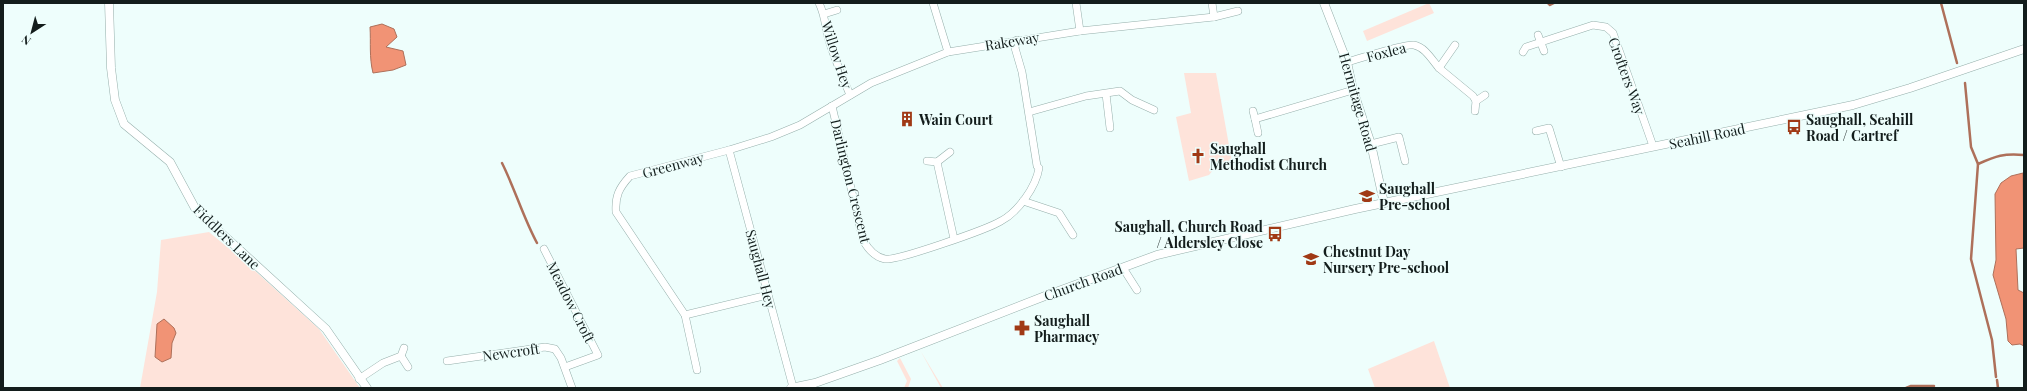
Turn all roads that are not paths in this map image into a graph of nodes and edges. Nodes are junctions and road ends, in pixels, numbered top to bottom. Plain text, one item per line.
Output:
1 (109, 3) edge
2 (819, 3) edge
3 (933, 3) edge
4 (1076, 3) edge
5 (1212, 3) edge
6 (1324, 3) edge
7 (837, 10) dead end
8 (1238, 11) dead end
9 (824, 14) junction
10 (1214, 17) junction
11 (1080, 31) junction
12 (1539, 38) junction
13 (1017, 40) junction
14 (1455, 45) dead end
15 (1524, 46) dead end
16 (2024, 48) edge
17 (1544, 51) dead end
18 (948, 52) junction
19 (1347, 62) junction
20 (1439, 68) junction
21 (1353, 90) junction
22 (1109, 93) junction
23 (850, 95) junction
24 (1485, 95) dead end
25 (1476, 101) junction
26 (832, 106) junction
27 (1154, 110) dead end
28 (824, 111) joint
29 (1253, 111) dead end
30 (1475, 111) dead end
31 (1029, 112) junction
32 (1255, 119) junction
33 (1110, 128) dead end
34 (1536, 131) dead end
35 (1258, 134) dead end
36 (1370, 144) junction
37 (1653, 146) junction
38 (729, 150) junction
39 (950, 152) dead end
40 (928, 161) dead end
41 (1405, 161) dead end
42 (937, 162) junction
43 (1561, 167) junction
44 (1023, 201) junction
45 (1384, 203) junction
46 (1073, 235) dead end
47 (954, 239) junction
48 (544, 249) dead end
49 (1123, 268) junction
50 (1137, 290) dead end
51 (768, 295) junction
52 (685, 315) junction
53 (404, 348) dead end
54 (401, 356) junction
55 (447, 361) dead end
56 (408, 367) dead end
57 (565, 367) junction
58 (697, 370) dead end
59 (359, 379) junction
60 (816, 385) edge
61 (366, 388) edge
62 (572, 388) edge
63 (792, 388) edge

1 - 59 street, Fiddlers Lane
2 - 9 street, Willow Hey
3 - 18 street
4 - 11 street
5 - 10 street
6 - 19 street, Hermitage Road
7 - 9 street, Willow Hey
8 - 10 street, Rakeway
9 - 23 street, Willow Hey
10 - 11 street, Rakeway
11 - 13 street, Rakeway
12 - 15 street, Crofters Way
12 - 17 street
12 - 37 street, Crofters Way
13 - 18 street, Rakeway
13 - 31 street, Darlington Crescent
14 - 20 street
16 - 37 street, Seahill Road
18 - 23 street, Rakeway
19 - 20 street, Foxlea
19 - 21 street, Hermitage Road
20 - 25 street, Foxlea
21 - 32 street
21 - 36 street, Hermitage Road
22 - 27 street
22 - 31 street
22 - 33 street
23 - 26 street, Rakeway
24 - 25 street
25 - 30 street
26 - 28 street, Rakeway
26 - 47 street, Darlington Crescent
28 - 38 street, Greenway
29 - 32 street
31 - 44 street, Darlington Crescent
32 - 35 street
34 - 43 street
36 - 41 street
36 - 45 street, Hermitage Road
37 - 43 street, Seahill Road
38 - 51 street, Saughall Hey
38 - 52 street, Greenway
39 - 42 street
40 - 42 street
42 - 47 street
43 - 45 street, Seahill Road
44 - 46 street
44 - 47 street, Darlington Crescent
45 - 49 street, Church Road
48 - 57 street, Meadow Croft
49 - 50 street
49 - 60 street, Church Road
51 - 52 street
51 - 63 street, Saughall Hey
52 - 58 street, Greenway
53 - 54 street
54 - 56 street
54 - 59 street
55 - 57 street, Newcroft
57 - 62 street, Newcroft
59 - 61 street, Fiddlers Lane
60 - 63 street, Church Road

